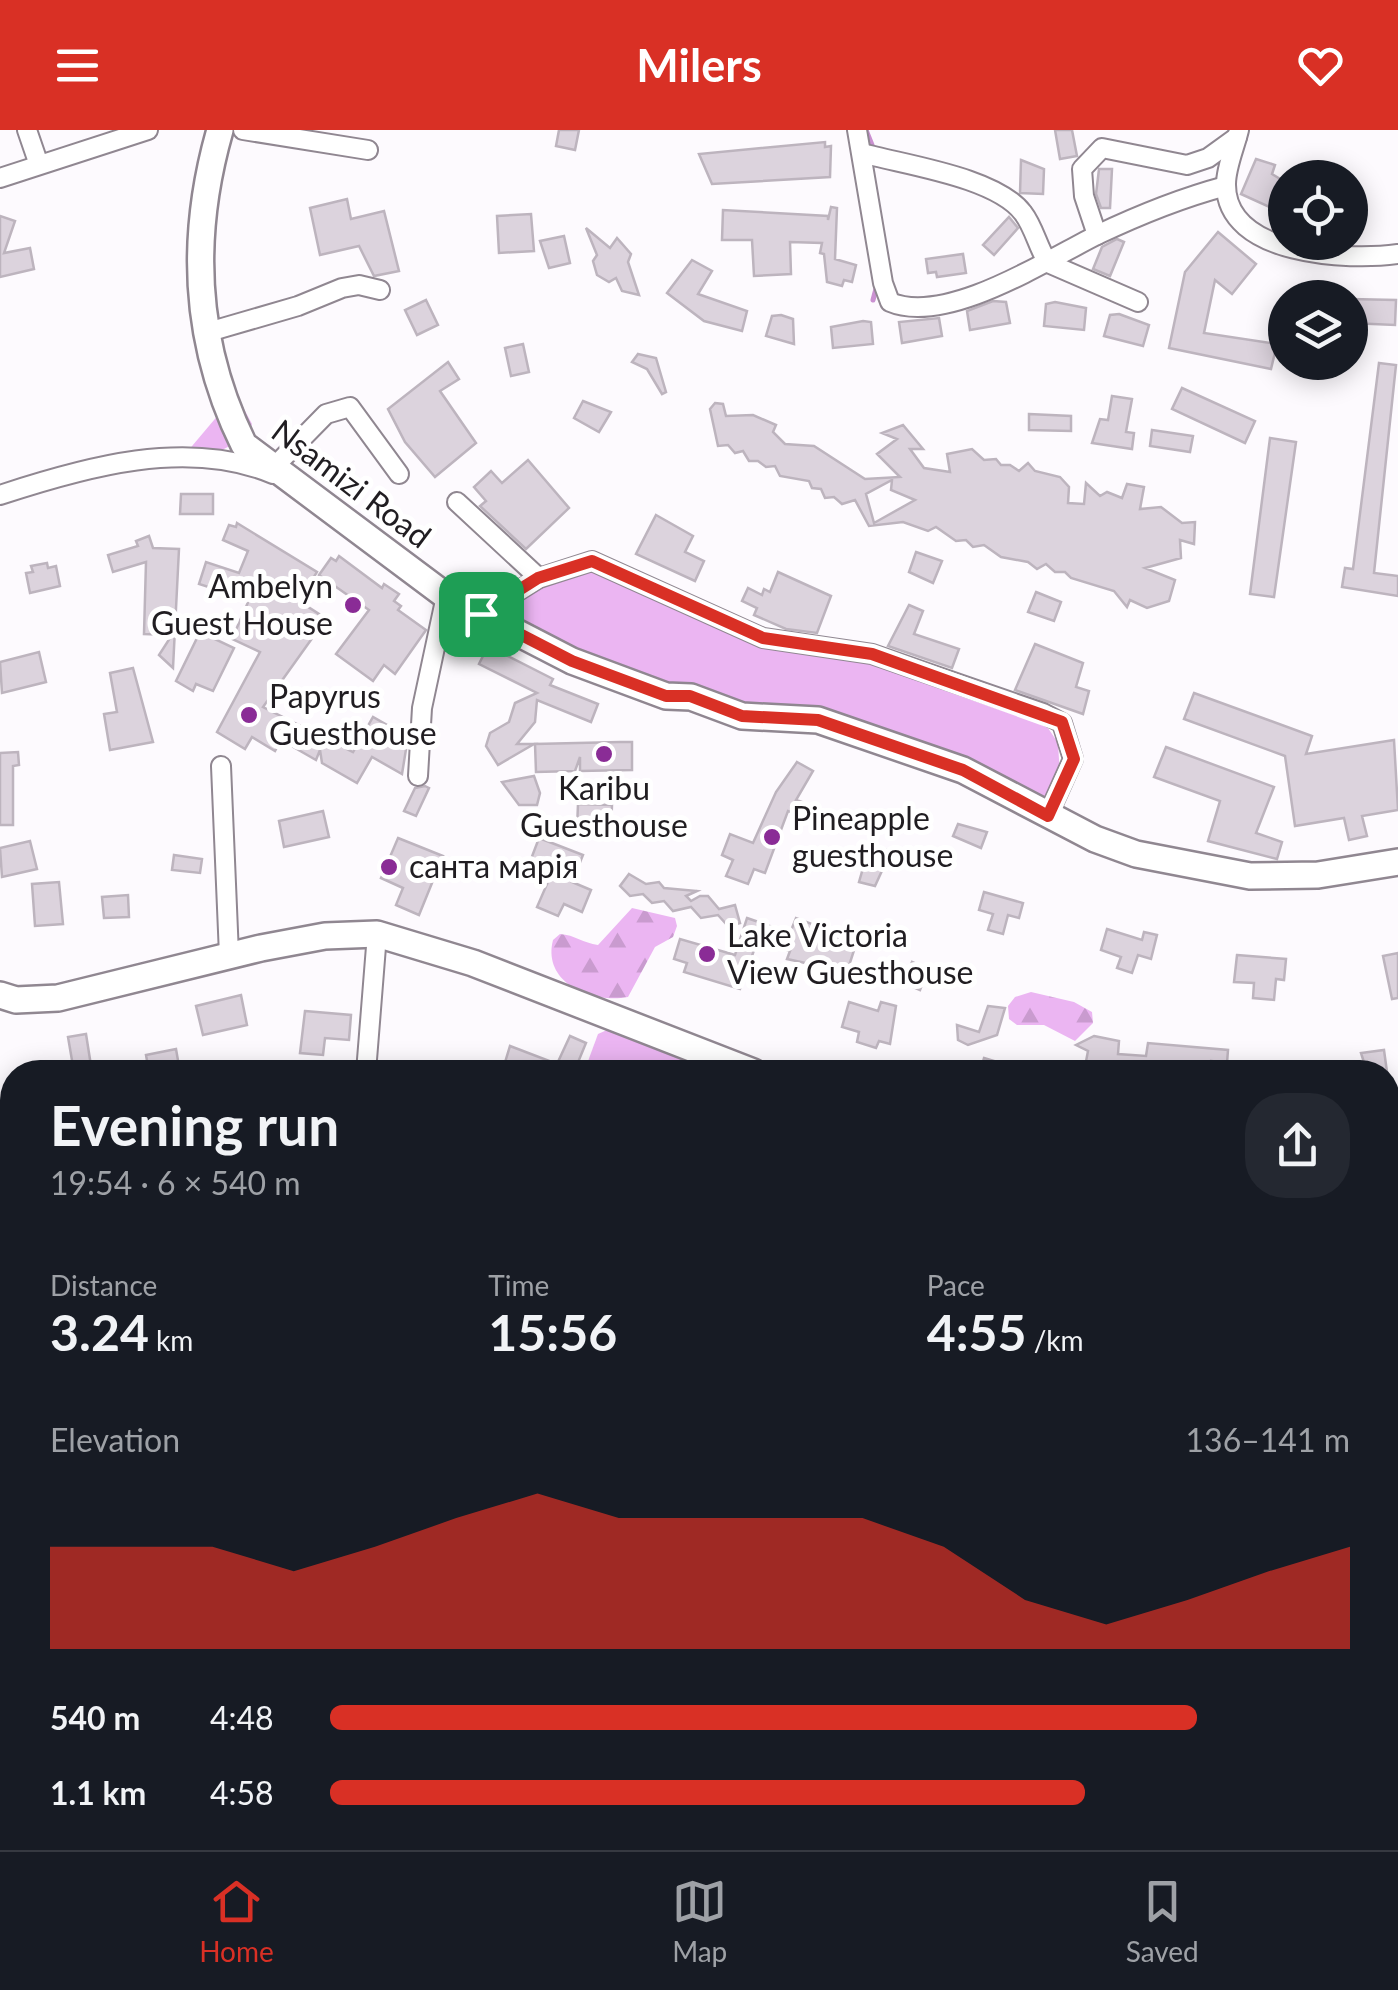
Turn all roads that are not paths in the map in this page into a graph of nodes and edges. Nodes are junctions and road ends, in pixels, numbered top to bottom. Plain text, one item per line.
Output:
1 (27, 130) edge
2 (148, 130) edge
3 (220, 130) edge
4 (243, 130) edge
5 (857, 130) edge
6 (1238, 133) edge
7 (368, 150) dead end
8 (862, 154) junction
9 (38, 162) junction
10 (0, 178) edge
11 (1226, 186) junction
12 (1097, 235) junction
13 (1398, 254) edge
14 (1048, 263) junction
15 (380, 290) dead end
16 (1138, 302) dead end
17 (204, 333) junction
18 (244, 445) junction
19 (207, 456) junction
20 (274, 467) junction
21 (399, 474) dead end
22 (296, 484) junction
23 (0, 495) edge
24 (457, 502) dead end
25 (538, 578) junction
26 (446, 596) junction
27 (481, 614) junction
28 (222, 766) dead end
29 (418, 776) dead end
30 (1048, 816) junction
31 (1398, 862) edge
32 (377, 934) junction
33 (230, 955) junction
34 (0, 996) edge
35 (367, 1060) edge
36 (698, 1060) edge

1 - 9 street
2 - 9 street
3 - 17 street, Nsamizi Road
4 - 7 street
5 - 8 street
6 - 11 street
6 - 12 street
8 - 14 street
8 - 14 street
9 - 10 street
11 - 12 street
11 - 13 street
12 - 14 street
14 - 16 street
15 - 17 street
17 - 18 street, Nsamizi Road
18 - 19 street
18 - 20 street, Nsamizi Road
19 - 22 street
19 - 23 street
20 - 21 street
20 - 22 street, Nsamizi Road
22 - 26 street, Nsamizi Road
24 - 25 street
25 - 27 street
25 - 30 street
26 - 27 street, Nsamizi Road
26 - 29 street
27 - 30 street, Nsamizi Road
28 - 33 street
30 - 31 street, Nsamizi Road
32 - 33 street
32 - 35 street
32 - 36 street
33 - 34 street

